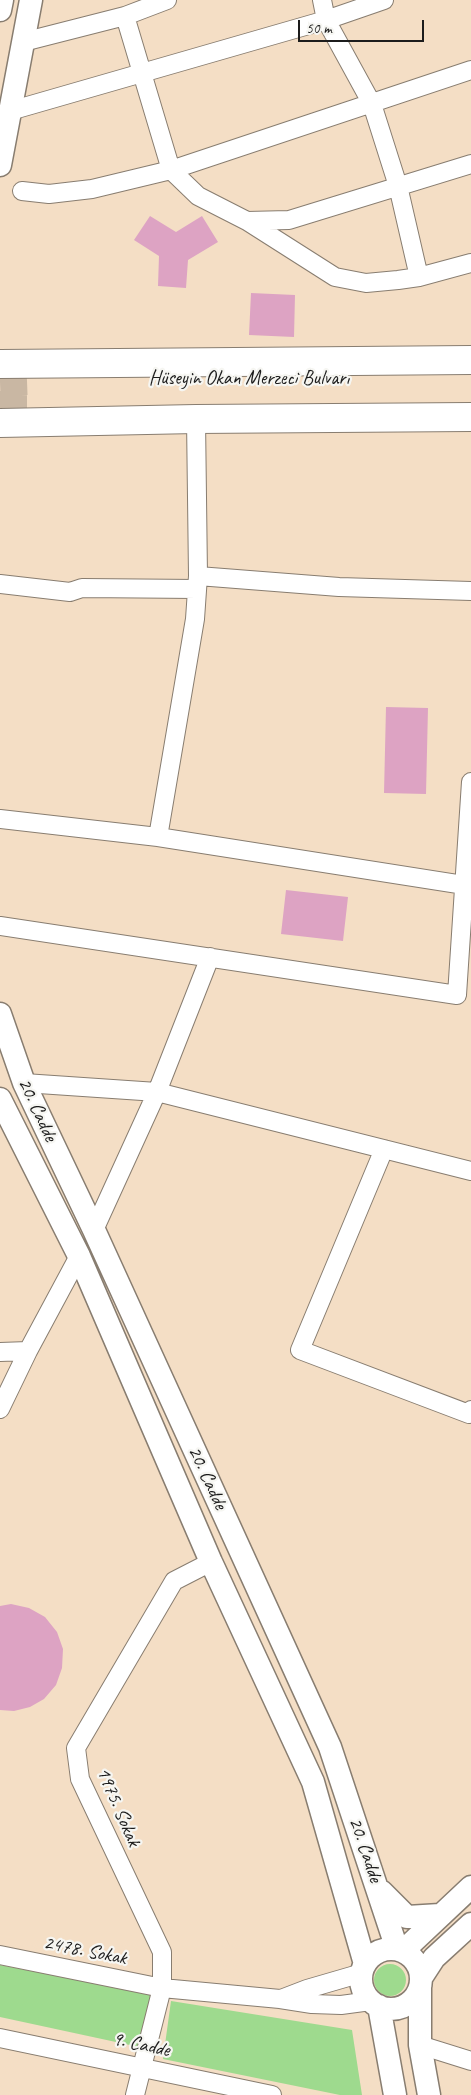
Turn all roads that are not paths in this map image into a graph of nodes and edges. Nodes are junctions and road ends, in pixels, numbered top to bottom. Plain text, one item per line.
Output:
1 (2, 0) edge
2 (31, 0) edge
3 (167, 0) edge
4 (322, 0) edge
5 (384, 0) edge
6 (0, 10) edge
7 (125, 16) junction
8 (326, 20) junction
9 (23, 42) junction
10 (471, 70) edge
11 (141, 74) junction
12 (372, 104) junction
13 (10, 112) junction
14 (471, 164) edge
15 (0, 166) edge
16 (171, 170) junction
17 (398, 186) junction
18 (22, 192) dead end
19 (247, 221) junction
20 (471, 263) edge
21 (419, 277) junction
22 (471, 360) edge
23 (471, 378) edge
24 (19, 387) edge
25 (471, 399) edge
26 (0, 409) tunnel mouth
27 (471, 417) edge
28 (196, 419) junction
29 (0, 440) edge
30 (197, 582) junction
31 (0, 584) edge
32 (471, 591) edge
33 (471, 782) edge
34 (0, 819) edge
35 (158, 837) junction
36 (468, 886) edge
37 (0, 926) edge
38 (210, 957) junction
39 (0, 1014) edge
40 (24, 1084) junction
41 (157, 1092) junction
42 (0, 1099) edge
43 (384, 1149) junction
44 (471, 1171) edge
45 (94, 1230) junction
46 (78, 1256) junction
47 (28, 1351) junction
48 (0, 1352) edge
49 (0, 1409) edge
50 (471, 1410) edge
51 (211, 1562) junction
52 (471, 1887) edge
53 (378, 1888) junction
54 (440, 1915) junction
55 (471, 1924) edge
56 (400, 1950) junction
57 (0, 1956) edge
58 (363, 1968) junction
59 (421, 1983) junction
60 (162, 1988) junction
61 (280, 1999) junction
62 (375, 2004) junction
63 (0, 2038) edge
64 (420, 2044) junction
65 (471, 2062) edge
66 (142, 2067) junction
67 (134, 2095) edge
68 (272, 2095) edge
69 (395, 2095) edge
70 (429, 2095) edge

1 - 6 street
2 - 9 street
3 - 7 street
4 - 8 street
5 - 8 street
7 - 9 street
7 - 11 street
8 - 11 street
8 - 12 street
9 - 13 street
10 - 12 street
11 - 13 street
11 - 16 street
12 - 16 street
12 - 17 street
13 - 15 street
14 - 17 street
16 - 18 street
16 - 19 street
17 - 19 street
17 - 21 street
19 - 21 street
20 - 21 street
22 - 24 main road
23 - 24 main road, Hüseyin Okan Merzeci Bulvarı
24 - 25 main road, Hüseyin Okan Merzeci Bulvarı
24 - 26 main road
24 - 28 main road
24 - 29 main road
27 - 28 main road
28 - 30 street
30 - 31 street
30 - 32 street
30 - 35 street
33 - 36 street
34 - 35 street
35 - 36 street
36 - 38 street
37 - 38 street
38 - 41 street
39 - 40 street, 20. Cadde
40 - 41 street
40 - 45 street, 20. Cadde
41 - 43 street
41 - 45 street
42 - 46 street, 20. Cadde
43 - 44 street
43 - 50 street
45 - 53 street, 20. Cadde
46 - 47 street
46 - 51 street, 20. Cadde
47 - 48 street
47 - 49 street
51 - 58 street, 20. Cadde
51 - 60 street, 1975. Sokak
52 - 54 street
53 - 54 street
53 - 56 street, 20. Cadde
54 - 56 street
55 - 59 street
56 - 58 street
56 - 59 street
57 - 60 street, 2478. Sokak
58 - 61 street, 2478. Sokak
58 - 62 street
59 - 62 street
59 - 64 street
60 - 61 street, 2478. Sokak
60 - 66 street
61 - 62 street, 2478. Sokak
62 - 69 street
63 - 66 street, 9. Cadde
64 - 65 street
64 - 70 street
66 - 67 street
66 - 68 street, 9. Cadde

